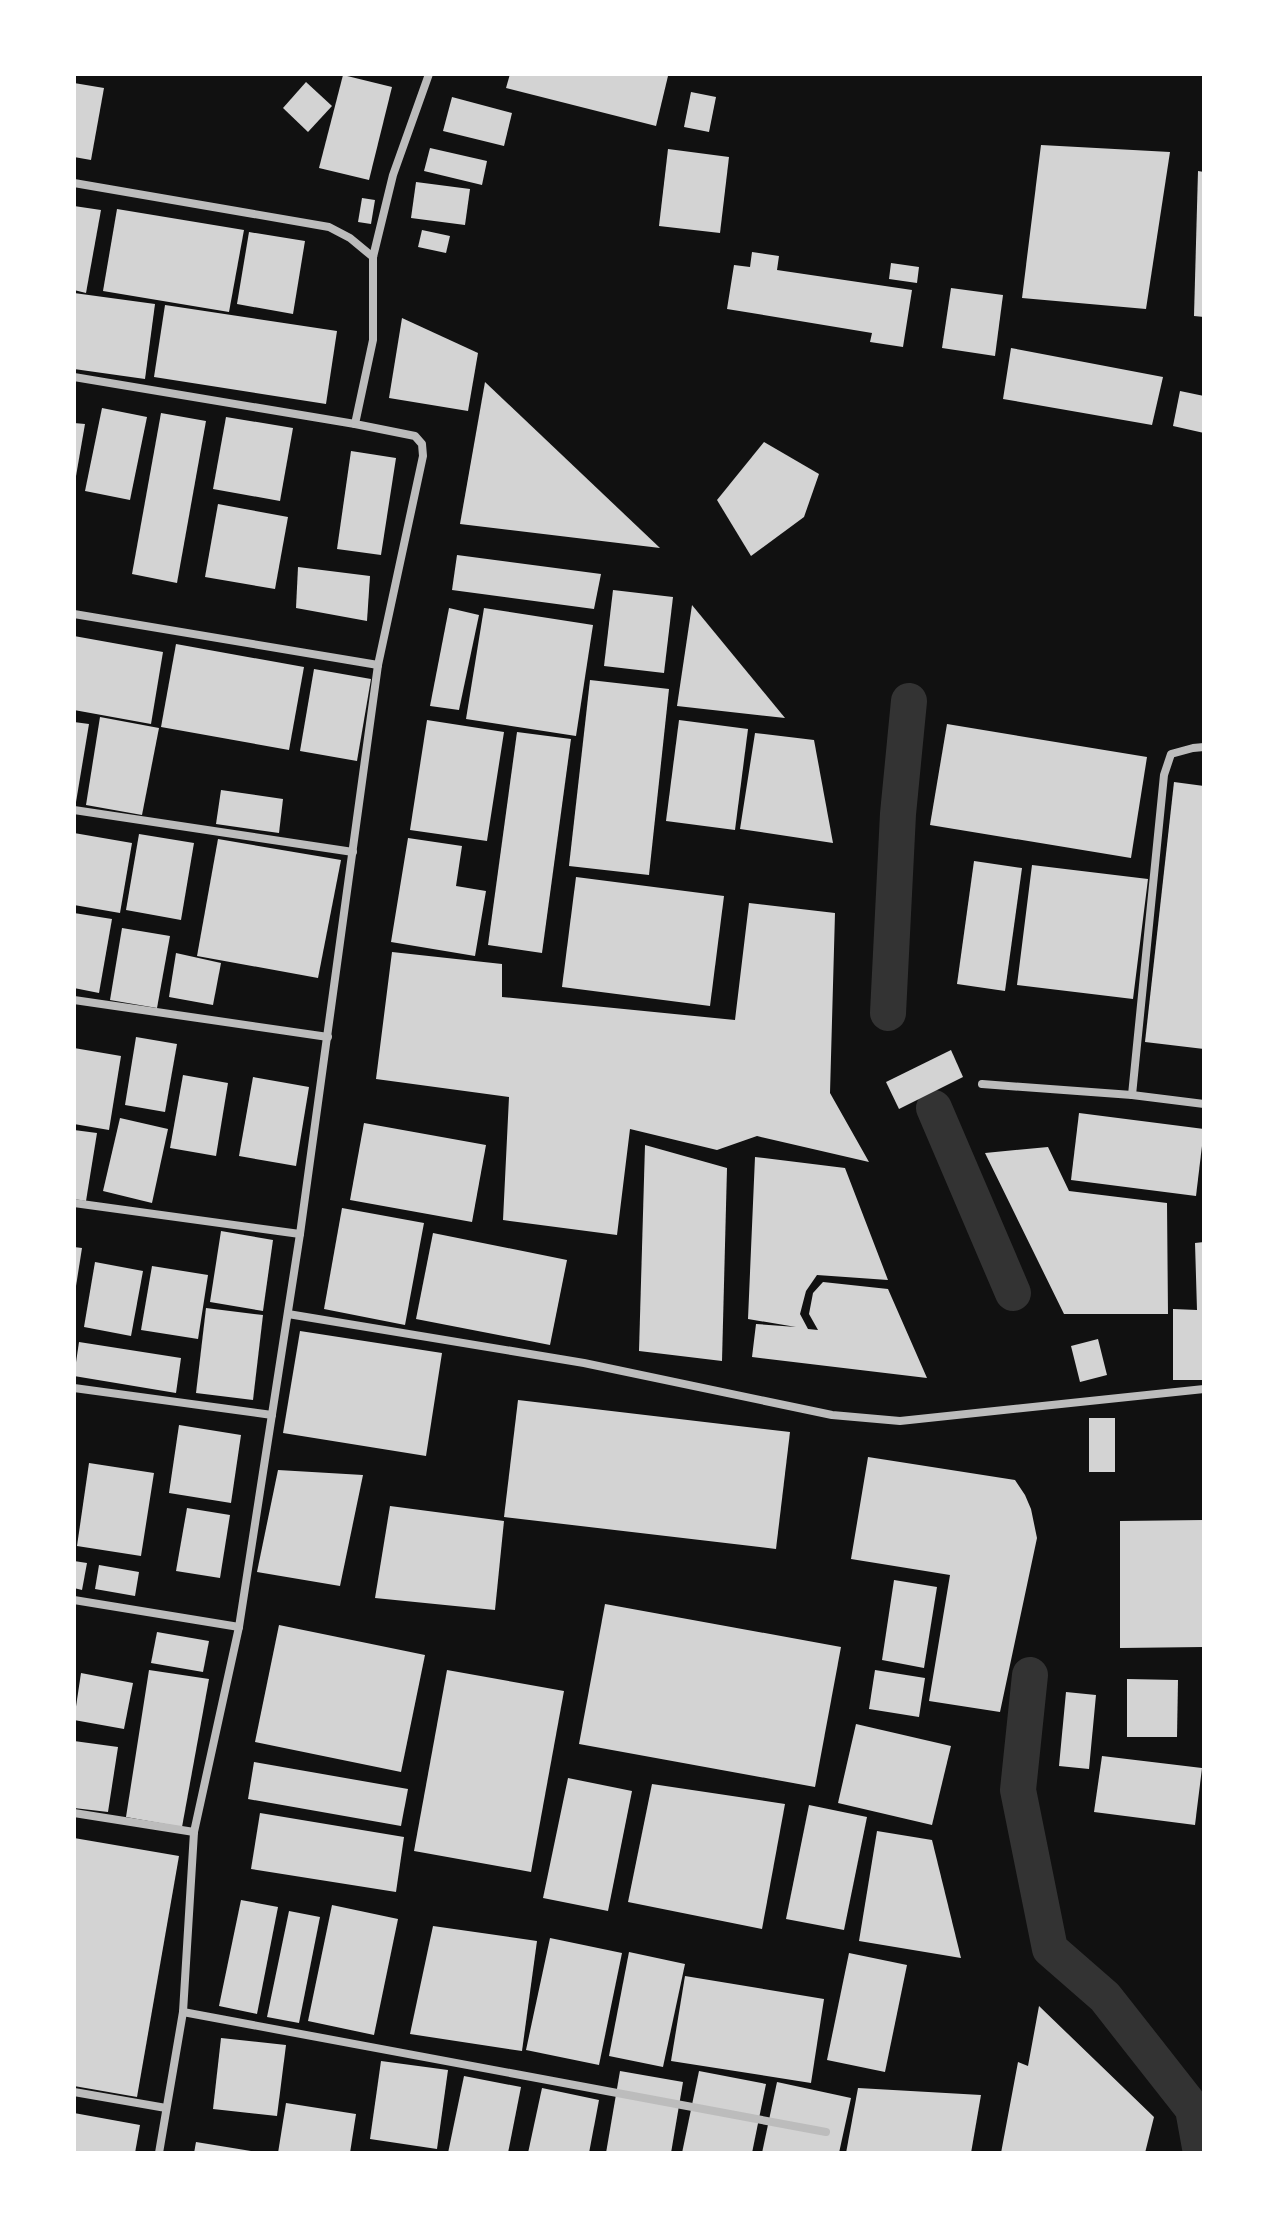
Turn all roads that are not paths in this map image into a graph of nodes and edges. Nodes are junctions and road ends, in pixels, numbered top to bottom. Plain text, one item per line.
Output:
1 (429, 74) edge
2 (74, 183) edge
3 (373, 257) junction
4 (74, 377) edge
5 (355, 424) junction
6 (74, 614) edge
7 (378, 665) junction
8 (1204, 747) edge
9 (74, 810) edge
10 (353, 852) junction
11 (74, 1000) edge
12 (328, 1037) junction
13 (982, 1084) dead end
14 (1132, 1095) junction
15 (1204, 1104) edge
16 (74, 1203) edge
17 (300, 1234) junction
18 (288, 1314) junction
19 (74, 1388) edge
20 (1204, 1389) edge
21 (272, 1415) junction
22 (74, 1600) edge
23 (239, 1627) junction
24 (74, 1813) edge
25 (194, 1832) junction
26 (183, 2012) junction
27 (74, 2092) edge
28 (166, 2108) junction
29 (826, 2132) dead end
30 (159, 2153) edge

1 - 3 street
2 - 3 street
3 - 5 street
4 - 5 street
5 - 7 street
6 - 7 street
7 - 10 street
8 - 14 street
9 - 10 street
10 - 12 street
11 - 12 street
12 - 17 street
13 - 14 street
14 - 15 street
16 - 17 street
17 - 18 street
18 - 20 street
18 - 21 street
19 - 21 street
21 - 23 street
22 - 23 street
23 - 25 street
24 - 25 street
25 - 26 street
26 - 28 street
26 - 29 street
27 - 28 street
28 - 30 street

